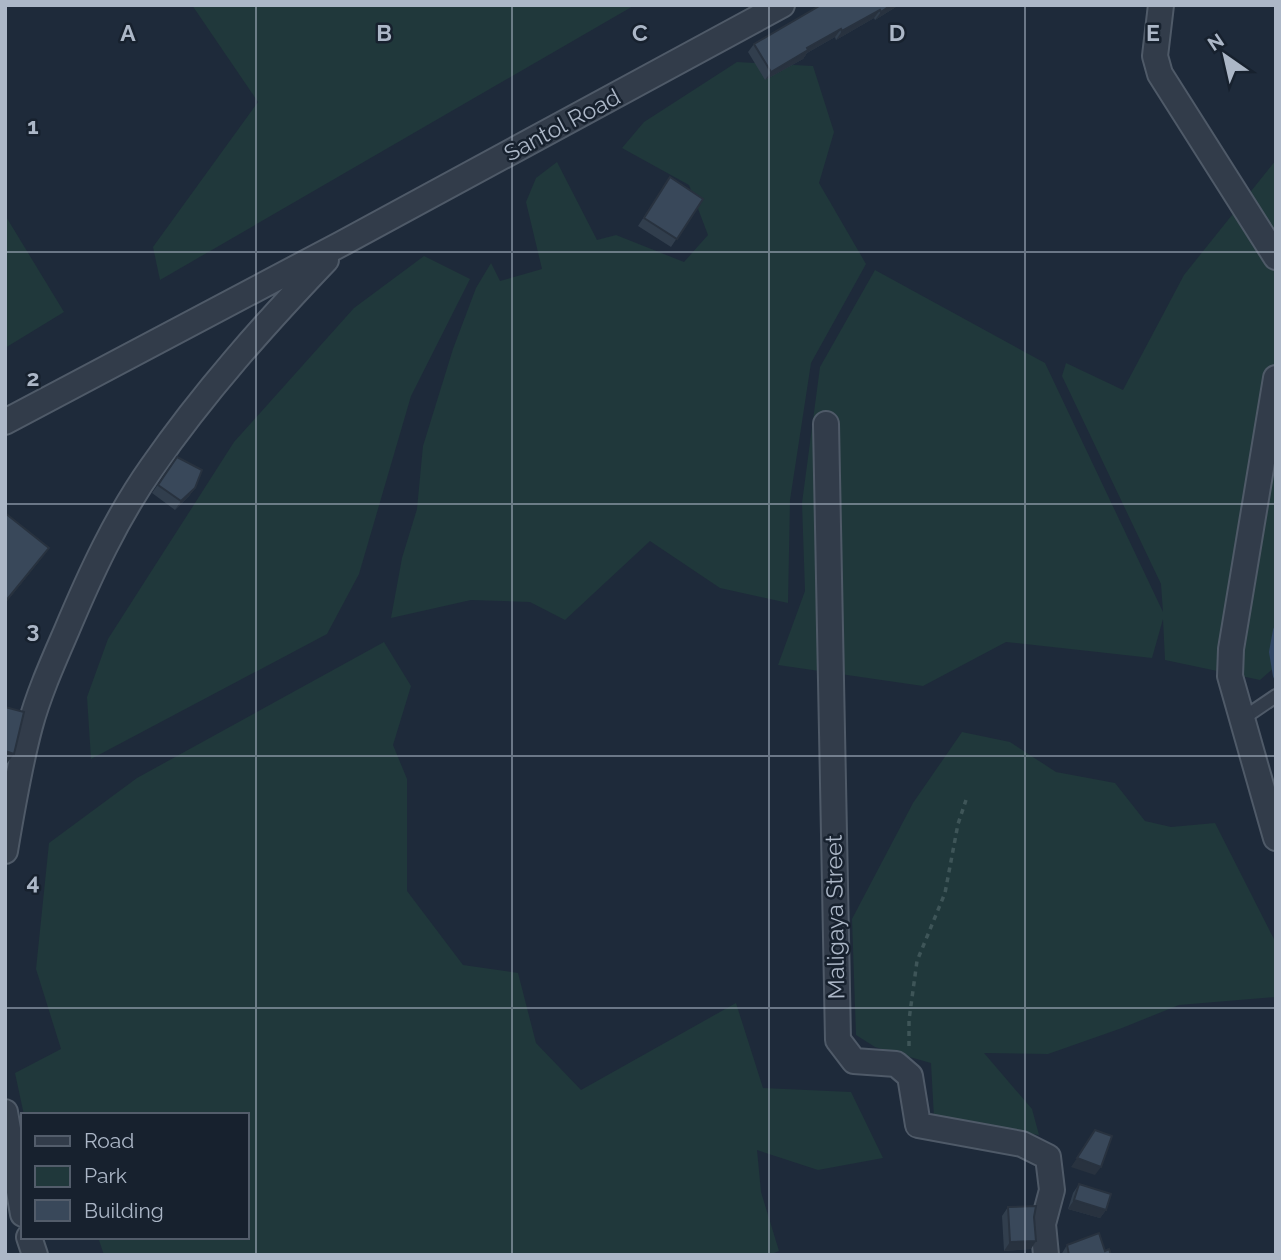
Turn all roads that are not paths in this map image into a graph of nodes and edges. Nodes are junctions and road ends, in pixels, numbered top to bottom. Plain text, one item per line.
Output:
1 (782, 5) edge
2 (1161, 5) edge
3 (341, 244) junction
4 (1276, 257) edge
5 (1276, 378) edge
6 (5, 422) edge
7 (826, 424) dead end
8 (1273, 697) edge
9 (1242, 719) junction
10 (1276, 838) edge
11 (5, 851) edge
12 (5, 1112) edge
13 (21, 1203) edge
14 (1046, 1255) edge

1 - 3 street, Santol Road
2 - 4 street
3 - 6 street, Santol Road
3 - 11 street
5 - 9 street
7 - 14 street, Maligaya Street
8 - 9 lane
9 - 10 street
12 - 13 street

